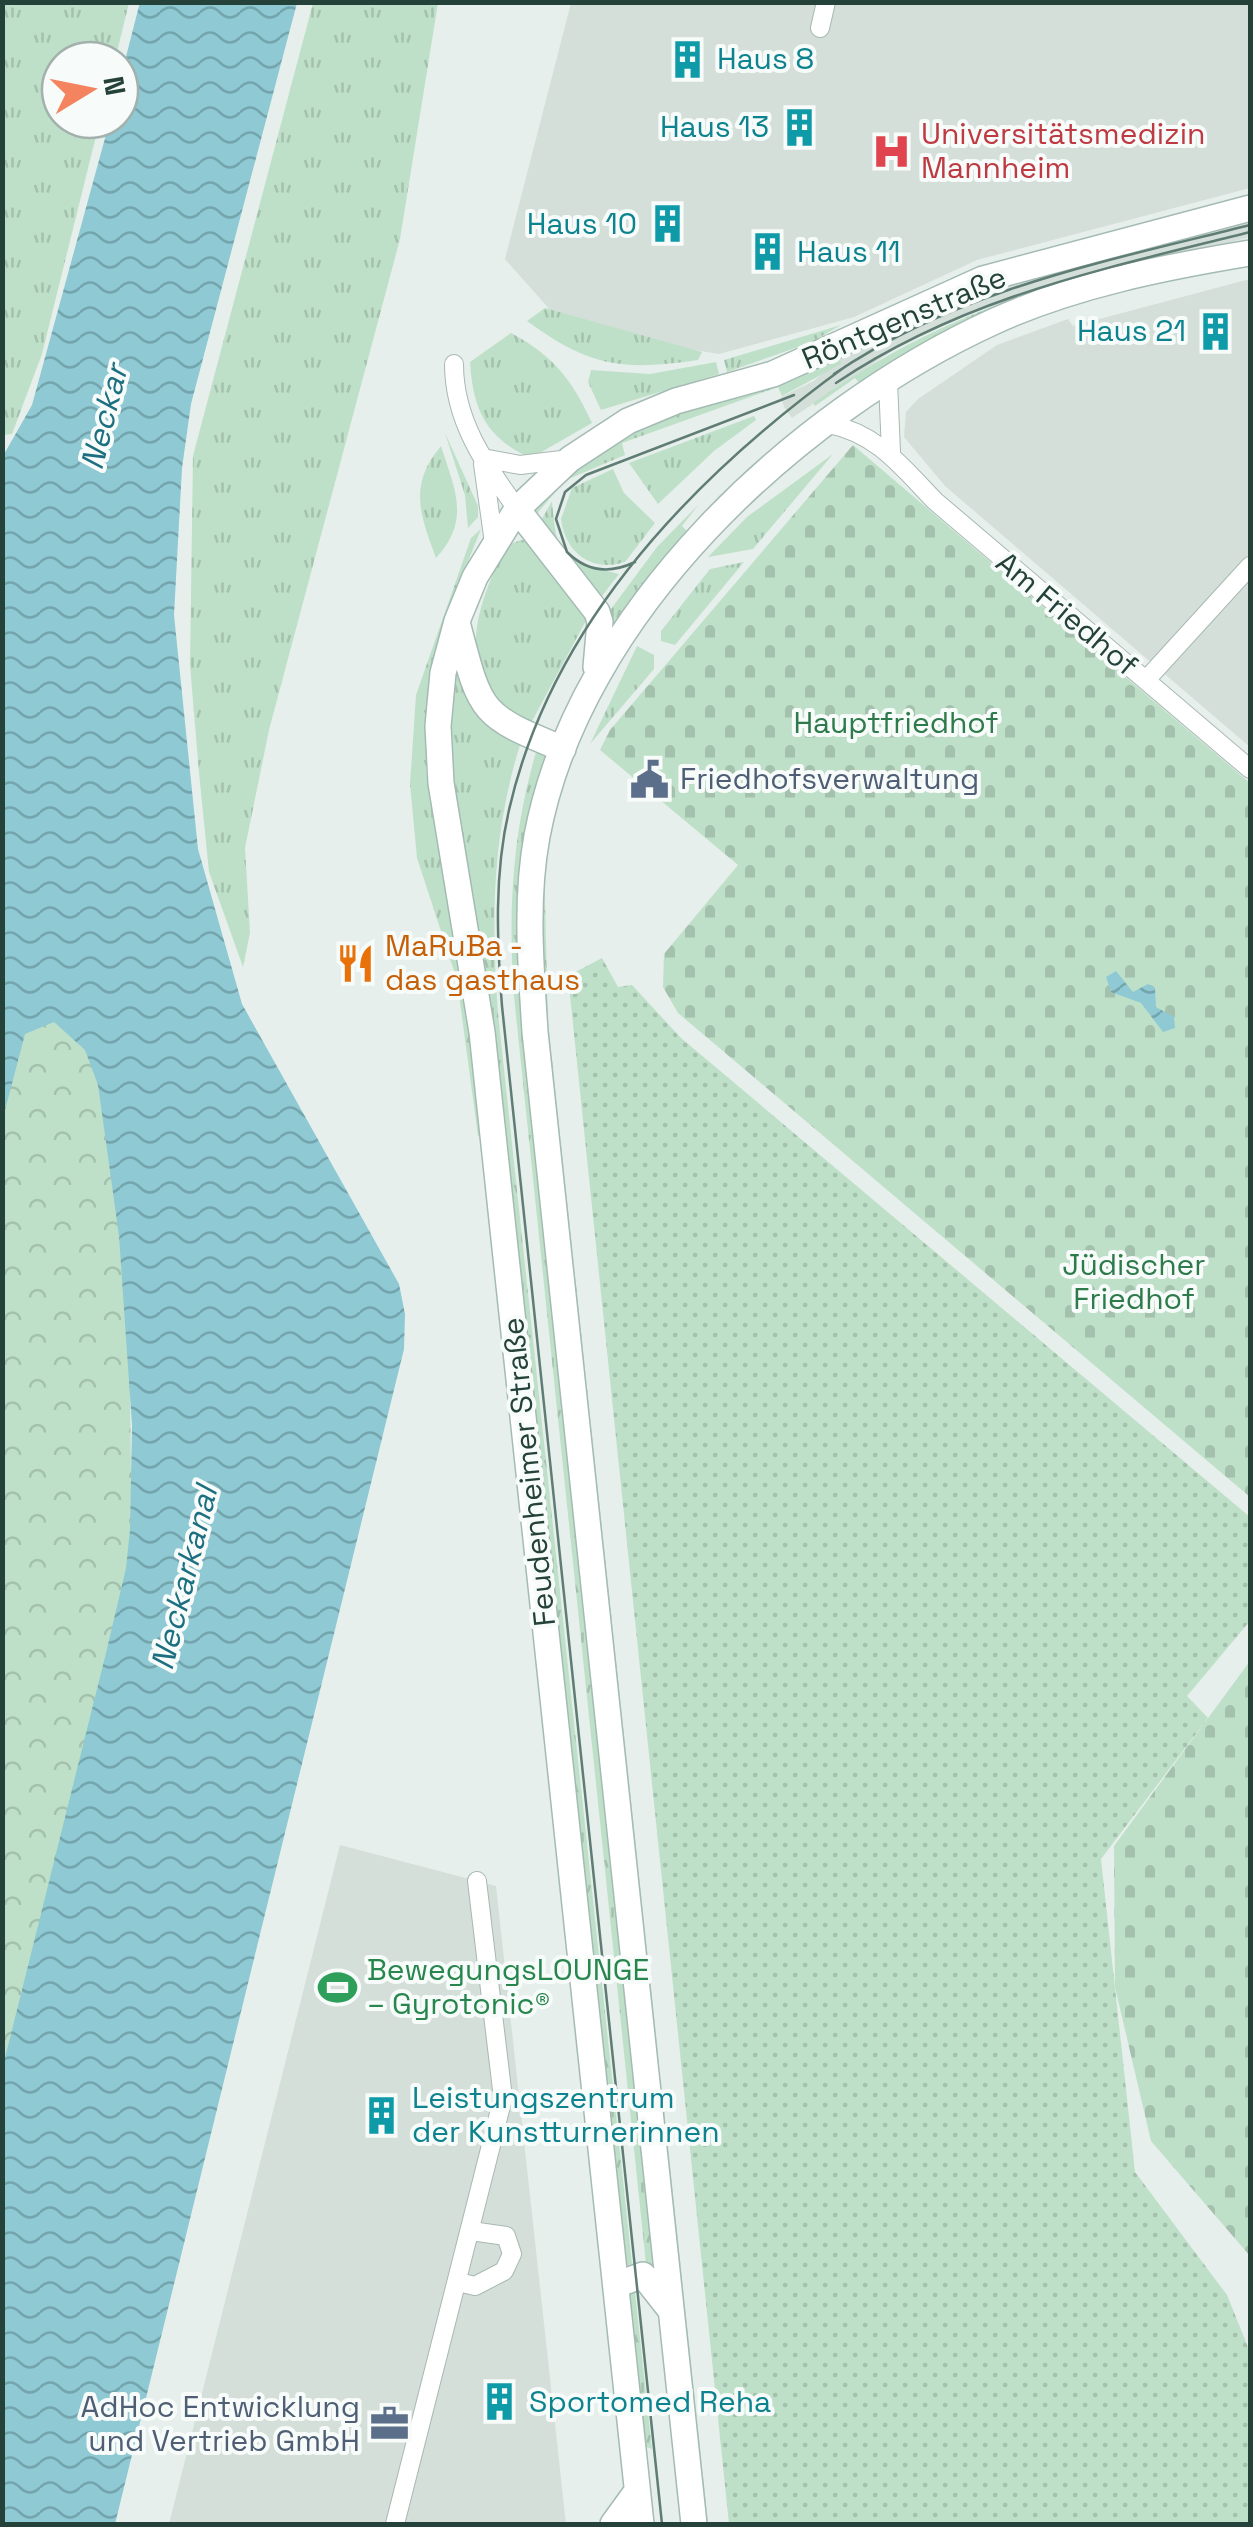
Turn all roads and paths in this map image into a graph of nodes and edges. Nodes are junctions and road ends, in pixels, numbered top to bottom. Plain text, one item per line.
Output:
1 (826, 2) edge
2 (820, 28) dead end
3 (1250, 208) edge
4 (1250, 253) edge
5 (454, 364) dead end
6 (888, 382) junction
7 (829, 424) junction
8 (891, 452) junction
9 (482, 458) junction
10 (570, 458) junction
11 (517, 509) junction
12 (494, 543) junction
13 (1250, 566) edge
14 (457, 621) junction
15 (595, 676) junction
16 (1146, 680) junction
17 (564, 749) junction
18 (1250, 769) edge
19 (538, 831) joint
20 (477, 1881) dead end
21 (471, 2232) junction
22 (458, 2282) junction
23 (616, 2285) junction
24 (672, 2312) junction
25 (637, 2491) junction
26 (395, 2524) edge
27 (613, 2524) edge
28 (641, 2524) edge
29 (694, 2524) edge

1 - 2 street
3 - 10 main road, Röntgenstraße
4 - 6 main road, Röntgenstraße
5 - 9 street
6 - 7 main road, Röntgenstraße
6 - 8 street
7 - 8 street, Am Friedhof
7 - 15 main road, Röntgenstraße
8 - 16 street, Am Friedhof
9 - 10 street
9 - 11 street
9 - 12 street
10 - 11 main road, Feudenheimer Straße
11 - 12 main road, Feudenheimer Straße
11 - 15 main road
12 - 14 main road, Feudenheimer Straße
13 - 16 street
14 - 17 main road
14 - 23 main road, Feudenheimer Straße
15 - 17 main road, Röntgenstraße
16 - 18 street, Am Friedhof
17 - 19 main road, Röntgenstraße
19 - 24 main road, Feudenheimer Straße
20 - 21 street
21 - 22 street
21 - 22 street
22 - 26 street
23 - 24 main road
23 - 25 main road, Feudenheimer Straße
24 - 29 main road, Feudenheimer Straße
25 - 27 main road
25 - 28 main road, Feudenheimer Straße

